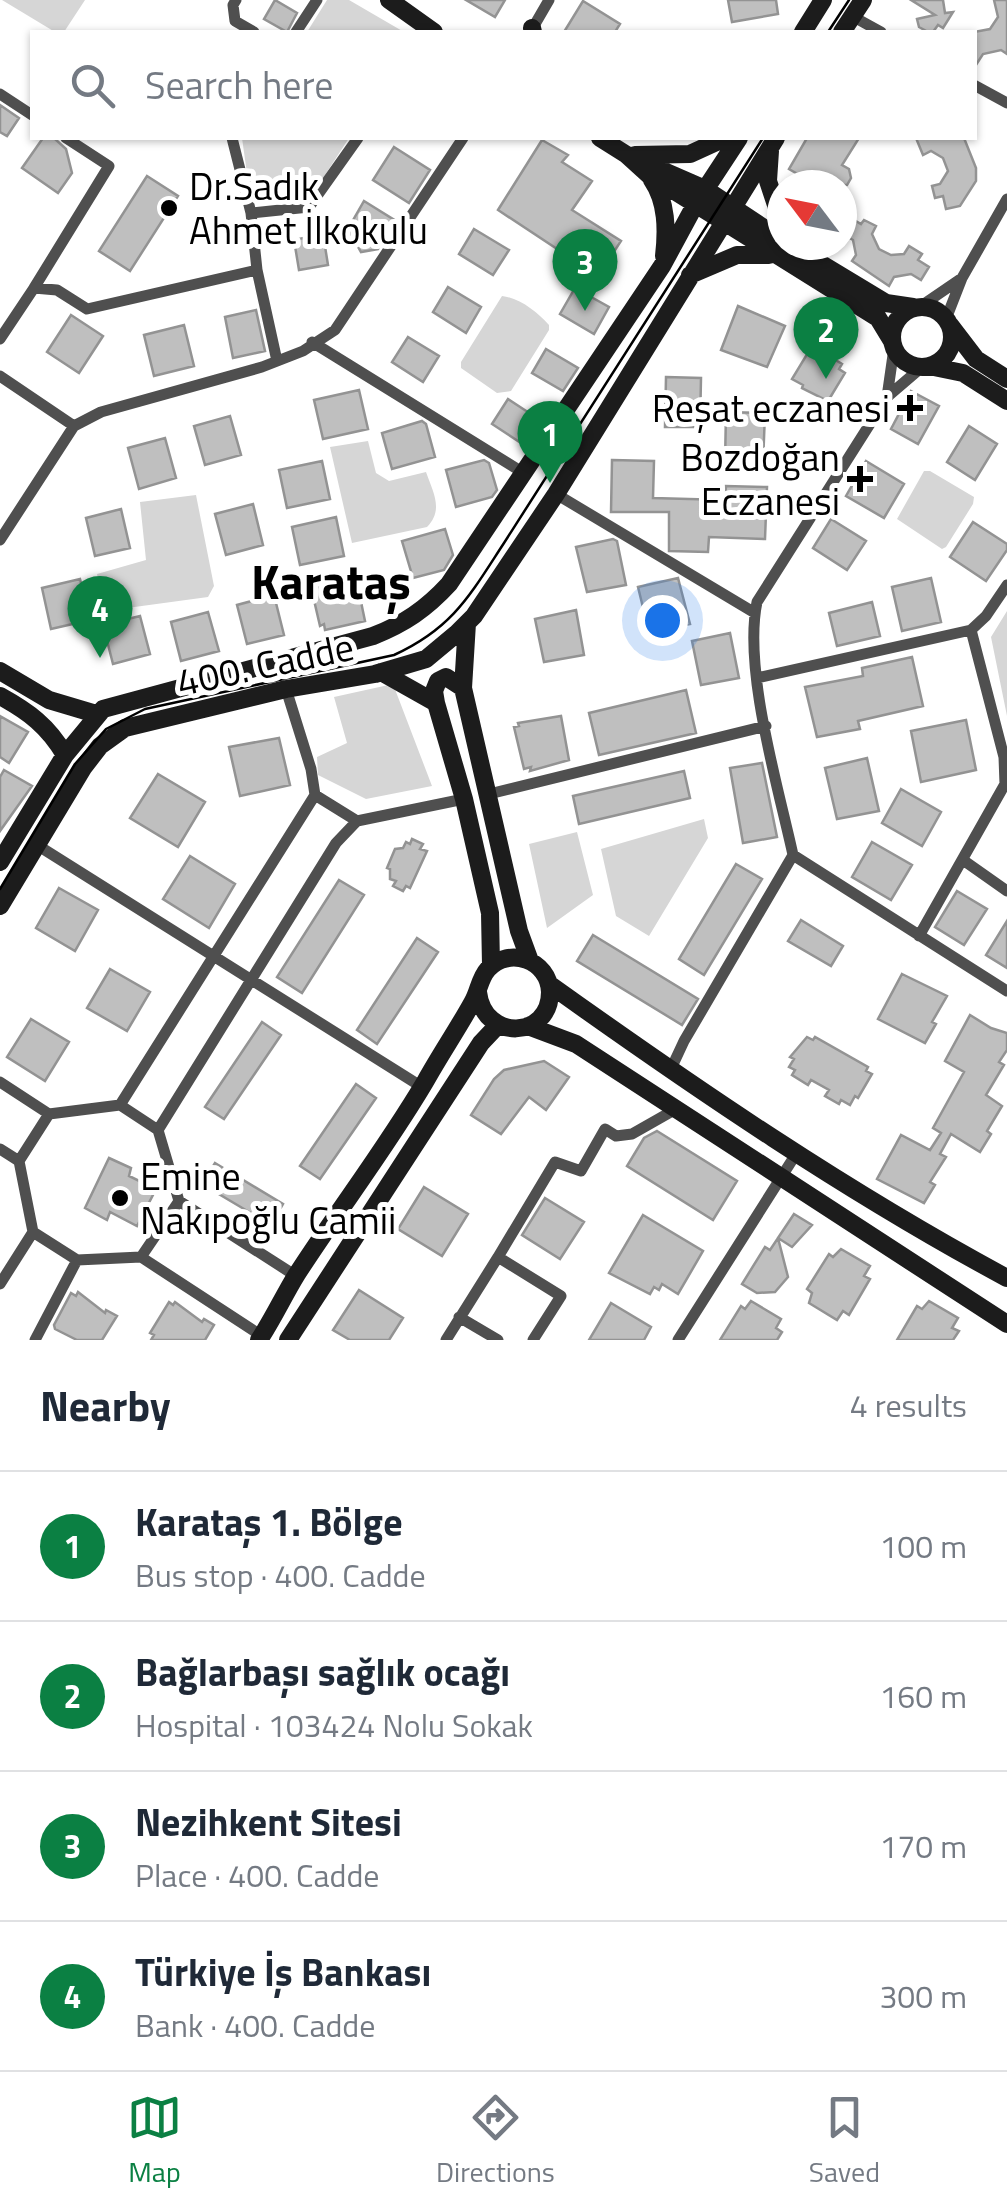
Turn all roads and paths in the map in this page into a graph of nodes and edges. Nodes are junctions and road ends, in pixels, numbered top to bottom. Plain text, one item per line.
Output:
1 (236, 0) edge
2 (316, 0) edge
3 (389, 0) edge
4 (549, 0) edge
5 (823, 0) edge
6 (852, 16) edge
7 (251, 30) edge
8 (297, 30) edge
9 (429, 30) edge
10 (531, 30) edge
11 (804, 30) edge
12 (877, 30) edge
13 (977, 87) edge
14 (0, 94) edge
15 (1007, 103) edge
16 (30, 114) edge
17 (69, 140) edge
18 (233, 140) edge
19 (357, 140) edge
20 (462, 140) edge
21 (603, 140) edge
22 (721, 140) edge
23 (737, 140) edge
24 (773, 142) edge
25 (627, 155) junction
26 (769, 170) edge
27 (648, 175) junction
28 (700, 197) junction
29 (1007, 199) edge
30 (251, 213) junction
31 (729, 216) junction
32 (767, 237) edge
33 (767, 251) edge
34 (801, 260) edge
35 (808, 260) edge
36 (662, 266) junction
37 (257, 270) junction
38 (689, 275) junction
39 (962, 278) junction
40 (34, 288) junction
41 (918, 307) junction
42 (948, 322) junction
43 (0, 340) edge
44 (312, 342) junction
45 (893, 345) junction
46 (277, 361) junction
47 (926, 367) junction
48 (0, 376) edge
49 (1007, 379) edge
50 (887, 397) junction
51 (1007, 401) edge
52 (74, 426) junction
53 (522, 472) junction
54 (556, 494) junction
55 (0, 540) edge
56 (1007, 585) edge
57 (754, 613) junction
58 (467, 623) junction
59 (971, 630) junction
60 (0, 671) edge
61 (381, 672) junction
62 (757, 678) junction
63 (463, 688) junction
64 (286, 689) junction
65 (0, 696) edge
66 (436, 703) junction
67 (96, 714) junction
68 (766, 726) junction
69 (65, 755) junction
70 (1006, 784) edge
71 (489, 794) junction
72 (315, 795) junction
73 (464, 798) junction
74 (357, 821) junction
75 (37, 845) junction
76 (793, 855) junction
77 (963, 860) junction
78 (0, 862) edge
79 (1007, 890) edge
80 (0, 906) edge
81 (919, 936) junction
82 (215, 957) junction
83 (530, 961) junction
84 (492, 965) junction
85 (252, 979) junction
86 (549, 984) junction
87 (1007, 991) edge
88 (478, 992) junction
89 (498, 1025) junction
90 (528, 1026) junction
91 (670, 1071) junction
92 (0, 1082) edge
93 (422, 1087) junction
94 (120, 1105) junction
95 (676, 1109) junction
96 (49, 1114) junction
97 (158, 1130) junction
98 (0, 1150) edge
99 (796, 1154) junction
100 (19, 1161) junction
101 (782, 1177) junction
102 (179, 1200) junction
103 (33, 1232) junction
104 (140, 1257) junction
105 (498, 1257) junction
106 (77, 1260) junction
107 (296, 1276) junction
108 (1007, 1278) edge
109 (0, 1284) edge
110 (459, 1317) junction
111 (1007, 1324) edge
112 (260, 1338) edge
113 (35, 1340) edge
114 (288, 1340) edge
115 (446, 1340) edge
116 (498, 1340) edge
117 (533, 1340) edge
118 (678, 1340) edge

1 - 7 street
2 - 8 street
3 - 9 street
4 - 10 street
5 - 11 street
6 - 12 street
13 - 15 street
14 - 16 street
17 - 40 street
18 - 30 street
19 - 30 street
20 - 44 street
21 - 25 street
22 - 25 street
23 - 28 street, 400. Cadde
24 - 26 street
24 - 31 street, 400. Cadde
25 - 27 street
25 - 28 street
27 - 28 street
27 - 36 street
28 - 31 street
28 - 36 street, 400. Cadde
29 - 39 street
30 - 37 street
31 - 32 street
31 - 38 street, 400. Cadde
33 - 38 street
34 - 45 street
35 - 41 street
36 - 53 street, 400. Cadde
37 - 40 street
37 - 46 street
38 - 54 street, 400. Cadde
39 - 41 street
39 - 42 street
40 - 43 street
41 - 42 street
41 - 45 street
42 - 47 street
42 - 49 street
44 - 46 street
44 - 53 street
45 - 47 street
45 - 50 street
46 - 52 street
47 - 50 street
47 - 51 street
48 - 52 street
50 - 57 street
52 - 55 street
53 - 67 street, 400. Cadde
54 - 57 street
54 - 58 street, 400. Cadde
56 - 59 street
57 - 62 street
58 - 61 street, 400. Cadde
58 - 63 street
59 - 62 street
59 - 70 street
60 - 67 street
61 - 64 street, 400. Cadde
61 - 66 street
62 - 68 street
63 - 66 street
63 - 71 street
64 - 72 street
64 - 75 street, 400. Cadde
65 - 69 street
66 - 73 street
67 - 69 street
68 - 71 street
68 - 76 street
69 - 78 street
70 - 77 street
71 - 83 street
72 - 74 street
72 - 82 street
73 - 74 street
73 - 84 street
74 - 85 street
75 - 80 street, 400. Cadde
75 - 82 street
76 - 81 street
76 - 91 street
77 - 79 street
77 - 81 street
81 - 87 street
82 - 85 street
82 - 94 street
83 - 84 street
83 - 86 street
84 - 88 street
85 - 93 street
85 - 97 street
86 - 90 street
86 - 91 street
88 - 89 street
88 - 93 street
89 - 90 street
89 - 114 street
90 - 95 street
91 - 99 street
92 - 96 street
93 - 107 street
94 - 96 street
94 - 97 street
95 - 101 street
95 - 105 street
96 - 100 street
97 - 102 street
98 - 100 street
99 - 101 street
99 - 108 street
100 - 103 street
101 - 111 street
101 - 118 street
102 - 104 street
102 - 107 street
103 - 106 street
103 - 109 street
104 - 106 street
104 - 112 street
105 - 110 street
105 - 117 street
106 - 113 street
107 - 112 street
110 - 115 street
110 - 116 street

